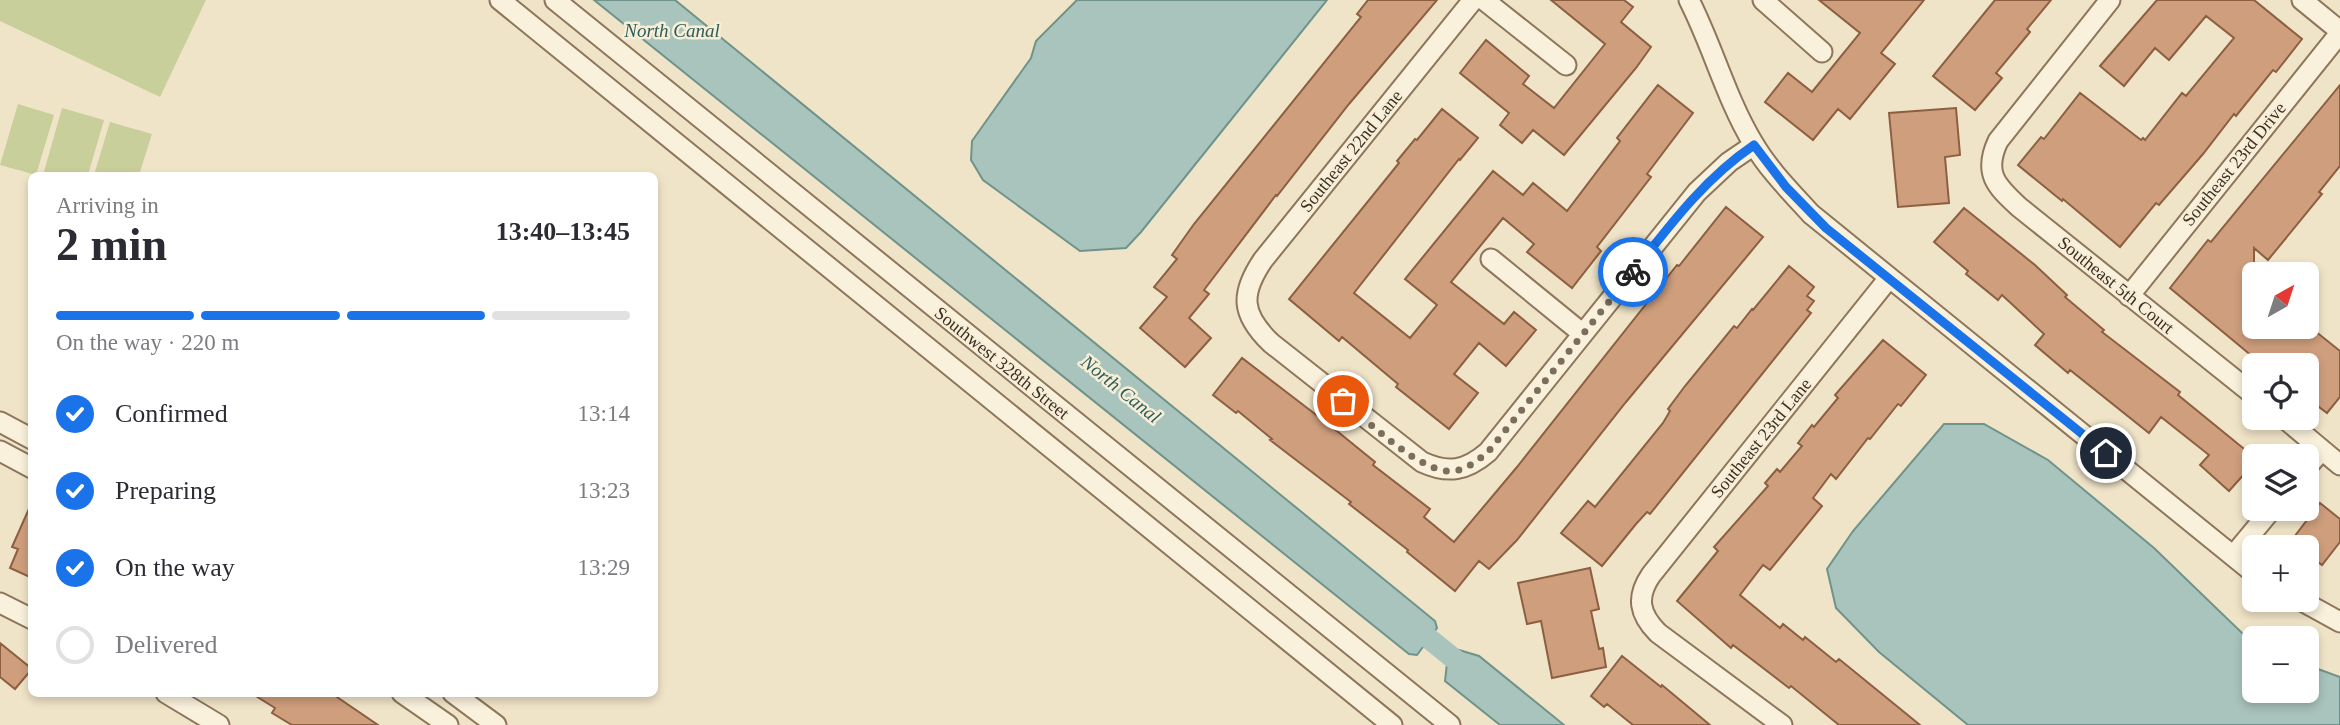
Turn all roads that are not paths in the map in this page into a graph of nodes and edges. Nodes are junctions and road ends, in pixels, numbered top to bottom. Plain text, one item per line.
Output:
1 (499, 0) edge
2 (555, 0) edge
3 (1474, 0) edge
4 (1485, 0) edge
5 (1763, 0) edge
6 (2110, 0) edge
7 (2302, 0) edge
8 (1691, 1) edge
9 (2340, 32) edge
10 (1822, 52) dead end
11 (1566, 65) dead end
12 (1754, 145) junction
13 (1491, 260) dead end
14 (1889, 278) junction
15 (2129, 296) junction
16 (1583, 334) junction
17 (2242, 385) edge
18 (0, 422) edge
19 (2298, 430) edge
20 (28, 437) edge
21 (2322, 450) junction
22 (0, 451) edge
23 (2319, 453) edge
24 (2340, 465) edge
25 (28, 466) edge
26 (2262, 521) edge
27 (2233, 556) junction
28 (2242, 563) edge
29 (0, 603) edge
30 (2319, 610) edge
31 (28, 617) edge
32 (2340, 622) edge
33 (173, 697) edge
34 (408, 697) edge
35 (458, 697) edge
36 (1389, 724) edge
37 (219, 725) edge
38 (448, 725) edge
39 (496, 725) edge
40 (1450, 725) edge
41 (1782, 725) edge

1 - 36 street, Southwest 328th Street
2 - 40 street, Southwest 328th Street
3 - 16 street, Southeast 22nd Lane
4 - 11 street
5 - 10 street
6 - 15 street, Southeast 5th Court
7 - 9 street
8 - 12 street
9 - 15 street, Southeast 23rd Drive
12 - 14 street
12 - 16 street
13 - 16 street
14 - 27 street
14 - 41 street, Southeast 23rd Lane
15 - 17 street, Southeast 5th Court
18 - 20 street
19 - 21 street
21 - 23 street
21 - 24 street
22 - 25 street
26 - 27 street
27 - 28 street
29 - 31 street
30 - 32 street
33 - 37 street
34 - 38 street
35 - 39 street

